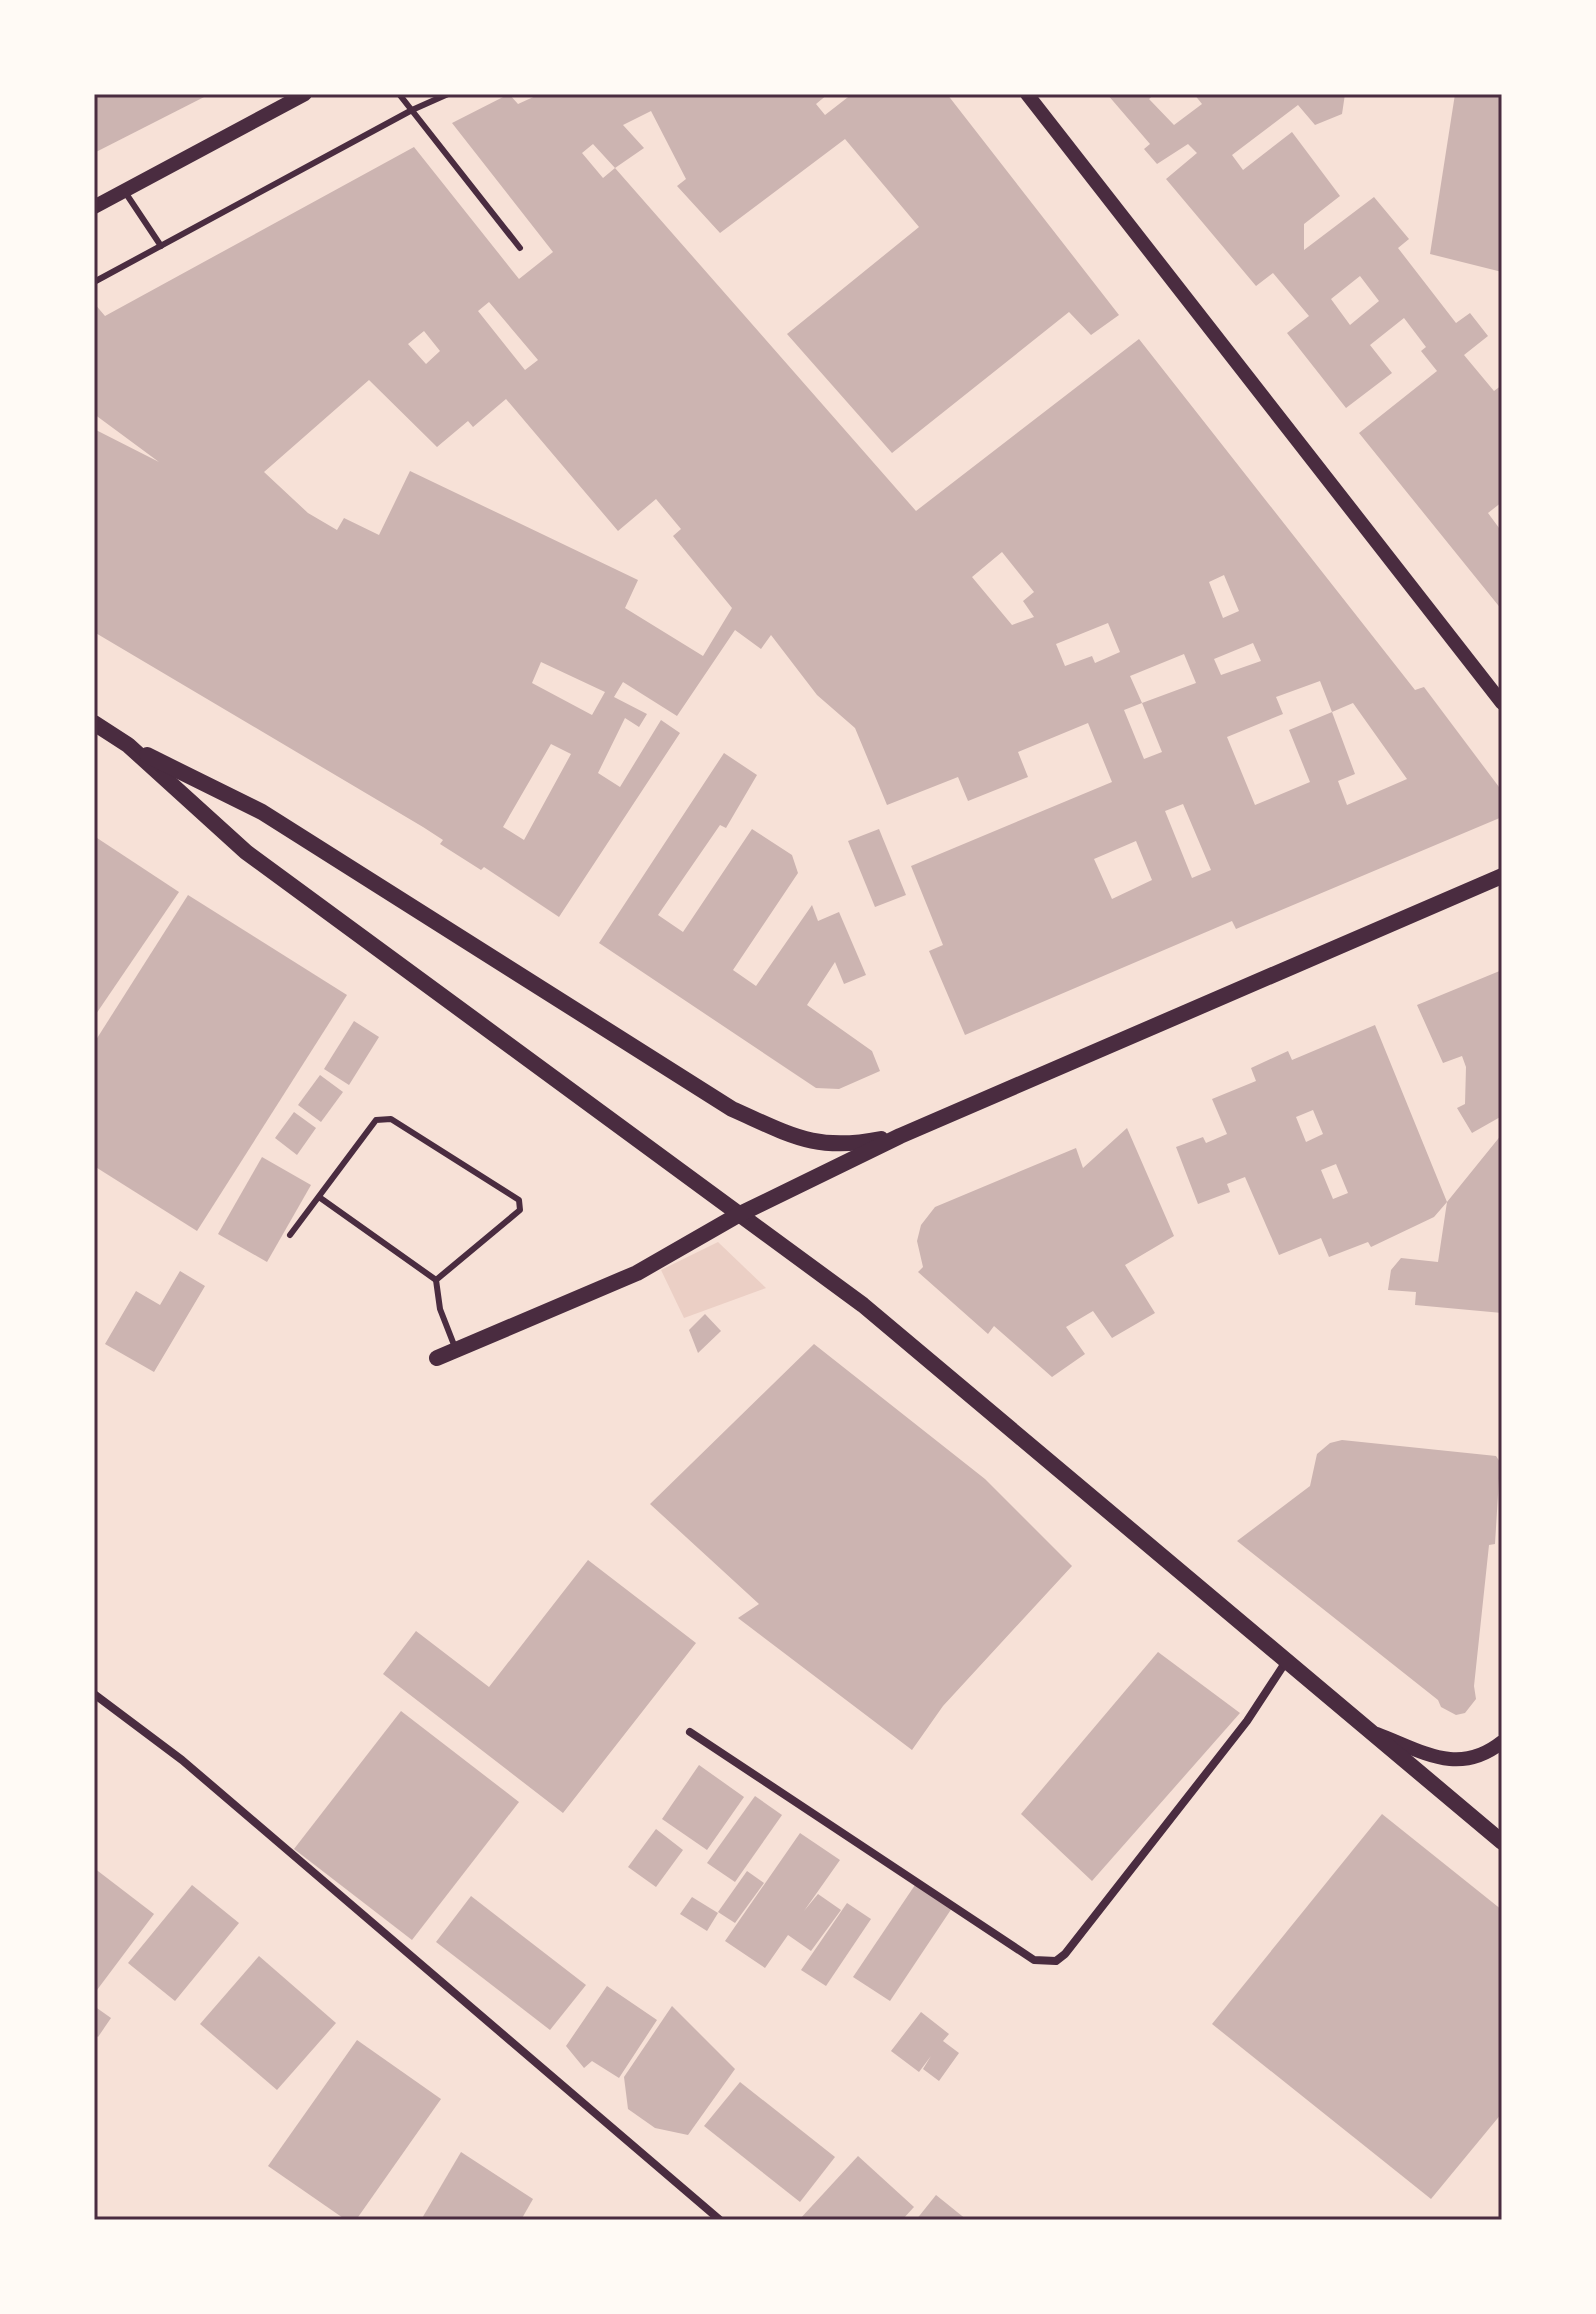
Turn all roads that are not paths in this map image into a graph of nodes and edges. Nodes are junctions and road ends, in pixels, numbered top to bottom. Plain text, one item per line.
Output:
1 (305, 94) edge
2 (399, 94) edge
3 (448, 94) edge
4 (1027, 94) edge
5 (412, 110) junction
6 (125, 191) junction
7 (94, 207) edge
8 (161, 246) junction
9 (520, 248) dead end
10 (94, 282) edge
11 (1502, 703) edge
12 (94, 723) edge
13 (128, 745) junction
14 (1502, 876) edge
15 (900, 1136) junction
16 (319, 1197) junction
17 (738, 1215) junction
18 (290, 1235) dead end
19 (436, 1280) junction
20 (456, 1350) junction
21 (437, 1358) dead end
22 (1287, 1660) junction
23 (94, 1694) edge
24 (690, 1732) dead end
25 (1376, 1734) junction
26 (1502, 1742) edge
27 (1502, 1842) edge
28 (720, 2220) edge

1 - 6 street
2 - 5 lane
3 - 5 lane
4 - 11 street
5 - 8 lane
5 - 9 lane
6 - 7 street
6 - 8 lane
8 - 10 lane
12 - 13 main road
13 - 15 main road
13 - 17 main road
14 - 15 main road
15 - 17 main road
16 - 18 lane
16 - 19 lane
16 - 19 lane
17 - 20 main road
17 - 22 main road
19 - 20 lane
20 - 21 main road
22 - 24 street
22 - 25 main road
23 - 28 street
25 - 26 street
25 - 27 main road

